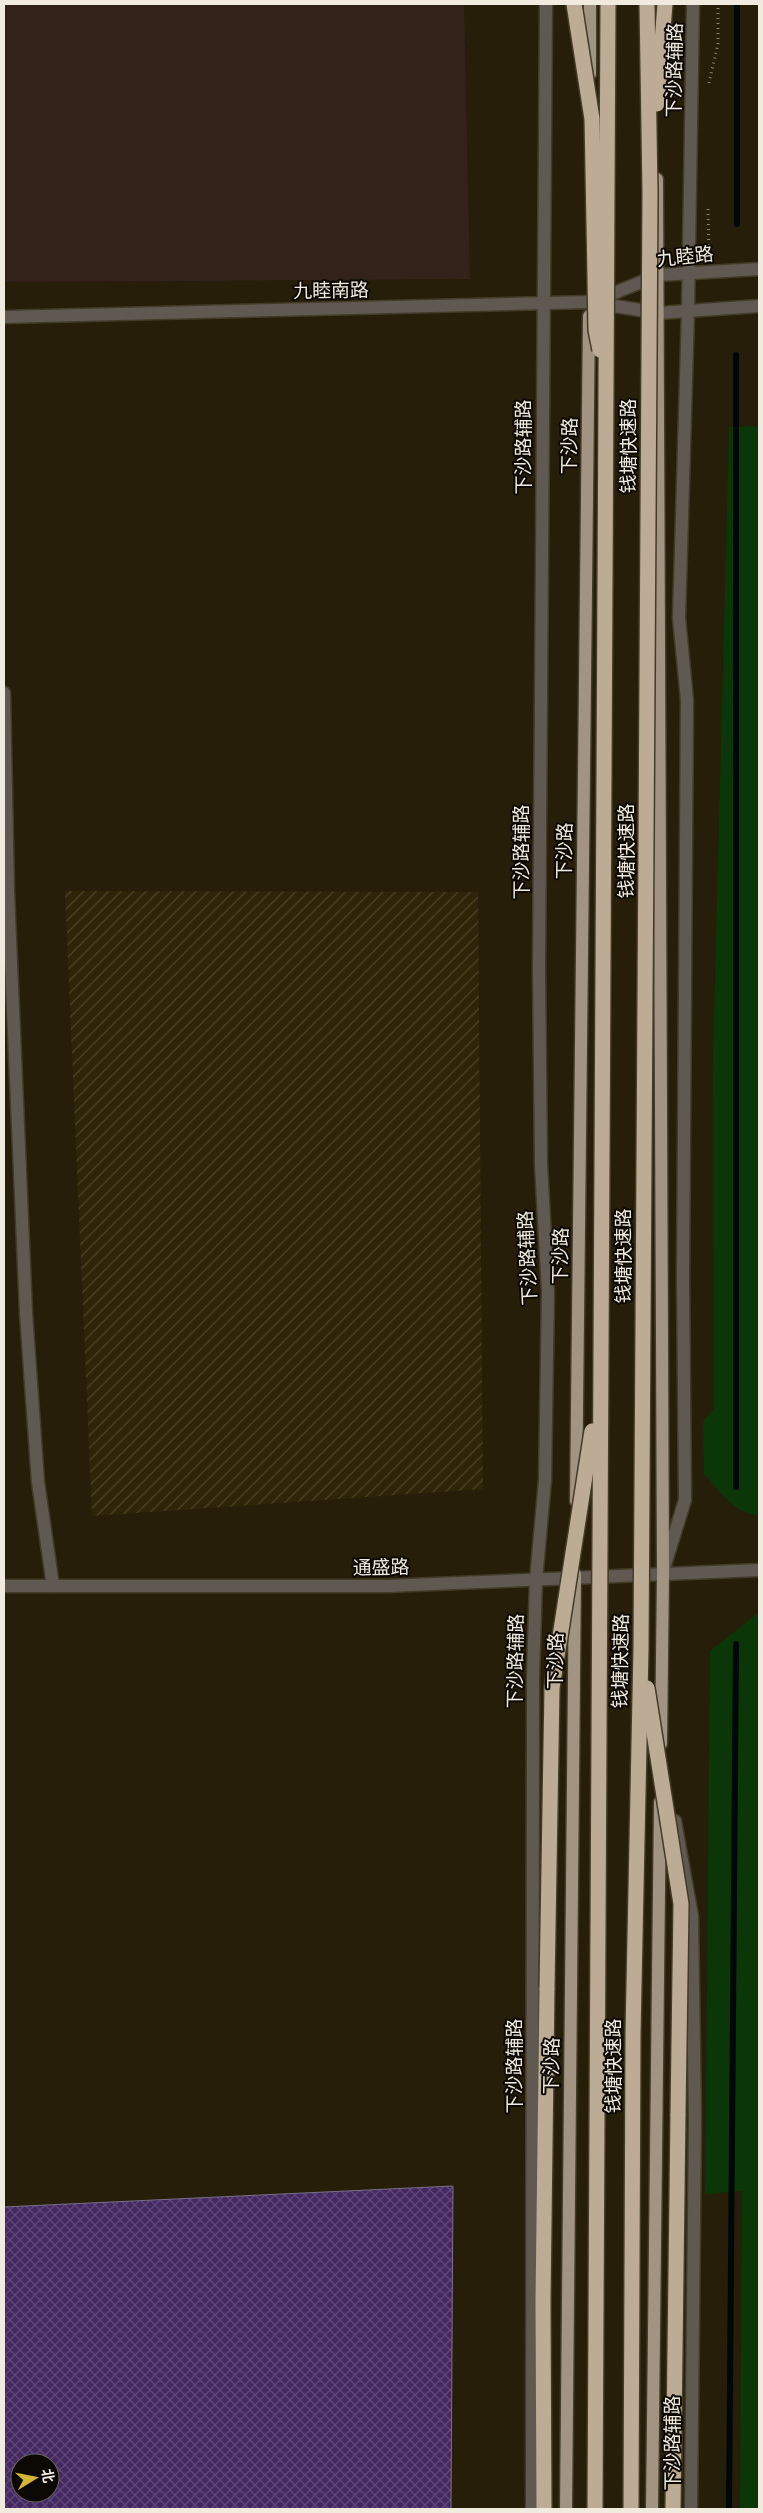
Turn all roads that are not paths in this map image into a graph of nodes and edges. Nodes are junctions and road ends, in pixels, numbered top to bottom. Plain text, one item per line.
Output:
1 (546, 4) edge
2 (574, 4) edge
3 (590, 4) edge
4 (608, 4) edge
5 (647, 4) edge
6 (654, 4) edge
7 (665, 4) edge
8 (694, 4) edge
9 (650, 193) junction
10 (759, 269) edge
11 (689, 273) junction
12 (659, 275) junction
13 (589, 302) junction
14 (543, 304) junction
15 (759, 306) edge
16 (688, 311) junction
17 (659, 312) junction
18 (4, 317) edge
19 (607, 391) junction
20 (4, 693) edge
21 (17, 1110) junction
22 (4, 1114) edge
23 (600, 1380) junction
24 (759, 1570) edge
25 (663, 1573) junction
26 (575, 1579) junction
27 (536, 1580) junction
28 (4, 1586) edge
29 (53, 1586) junction
30 (641, 1648) junction
31 (661, 1750) junction
32 (532, 2509) edge
33 (544, 2509) edge
34 (566, 2509) edge
35 (595, 2509) edge
36 (631, 2509) edge
37 (652, 2509) edge
38 (673, 2509) edge
39 (691, 2509) edge

1 - 14 street, 下沙路辅路
2 - 19 highway, bridge
3 - 13 main road, 下沙路
4 - 19 highway, 钱塘快速路, bridge
5 - 9 highway, 钱塘快速路, bridge
6 - 12 main road
7 - 9 highway, bridge
8 - 11 street, 下沙路辅路
9 - 30 highway, 钱塘快速路, bridge
10 - 11 street, 九睦路
11 - 12 street, 九睦路
11 - 16 street, 下沙路辅路
12 - 13 street, 九睦路
12 - 17 main road
13 - 14 street, 九睦南路
13 - 17 street, 九睦南路
13 - 26 main road, 下沙路
14 - 18 street, 九睦南路
14 - 27 street, 下沙路辅路
15 - 16 street
16 - 17 street
16 - 25 street, 下沙路辅路
17 - 25 main road
19 - 23 highway, 钱塘快速路, bridge
20 - 21 street
21 - 22 street
21 - 29 street
23 - 33 highway, bridge
23 - 35 highway, 钱塘快速路, bridge
24 - 25 street, 通盛路
25 - 26 street, 通盛路
25 - 31 main road
26 - 27 street, 通盛路
26 - 34 main road, 下沙路
27 - 29 street, 通盛路
27 - 32 street, 下沙路辅路
28 - 29 street, 通盛路
30 - 36 highway, 钱塘快速路, bridge
30 - 38 highway, bridge
31 - 37 main road
31 - 39 street, 下沙路辅路

